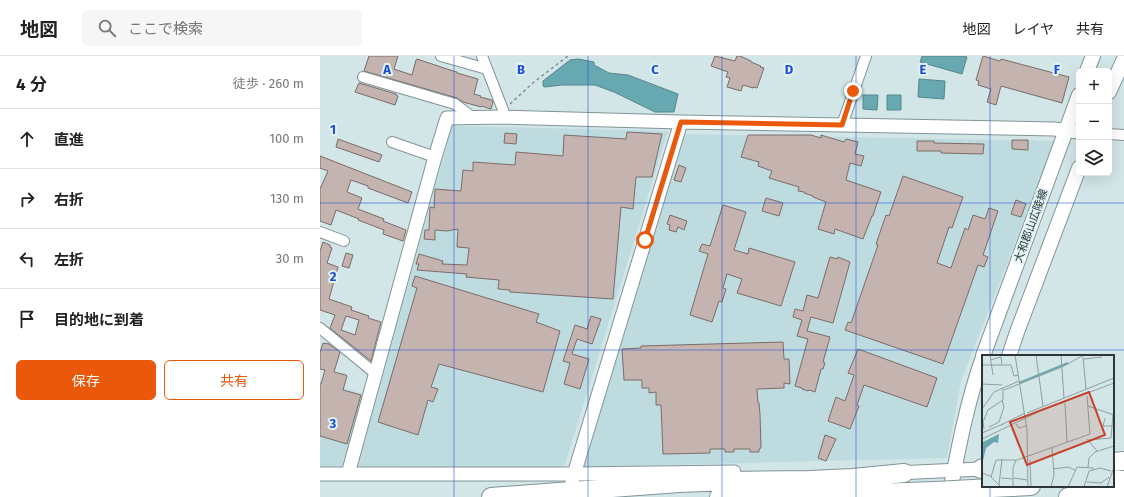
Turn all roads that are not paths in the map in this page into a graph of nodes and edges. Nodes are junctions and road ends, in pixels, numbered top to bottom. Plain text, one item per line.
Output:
1 (441, 56) edge
2 (482, 56) edge
3 (866, 56) edge
4 (1093, 56) edge
5 (1124, 59) edge
6 (1089, 68) edge
7 (487, 69) junction
8 (363, 77) dead end
9 (1112, 85) edge
10 (1078, 104) edge
11 (503, 114) junction
12 (472, 117) junction
13 (681, 122) junction
14 (842, 125) junction
15 (1073, 132) edge
16 (1112, 134) edge
17 (1124, 135) edge
18 (392, 142) dead end
19 (435, 157) junction
20 (1076, 176) edge
21 (320, 232) edge
22 (344, 241) dead end
23 (320, 328) edge
24 (984, 355) edge
25 (1009, 355) edge
26 (982, 360) edge
27 (376, 374) junction
28 (1124, 461) edge
29 (1114, 462) edge
30 (982, 465) edge
31 (954, 470) junction
32 (320, 474) edge
33 (348, 474) junction
34 (904, 474) junction
35 (573, 478) junction
36 (1011, 487) edge
37 (1124, 492) edge
38 (942, 494) edge
39 (491, 497) edge
40 (719, 497) edge
41 (976, 497) edge
42 (1068, 497) edge

1 - 7 street
2 - 7 street
3 - 14 street
4 - 6 main road
5 - 9 main road
7 - 11 street
8 - 12 street
10 - 15 main road, 大和郡山広陵線
11 - 12 street
11 - 13 street
12 - 19 street
13 - 14 street
13 - 35 street
14 - 15 street
15 - 24 main road, 大和郡山広陵線
16 - 17 street
18 - 19 street
19 - 27 street
20 - 25 main road
21 - 22 street
23 - 27 street
26 - 31 main road, 大和郡山広陵線
27 - 33 street
28 - 29 highway
30 - 31 street
30 - 41 main road
31 - 34 street
31 - 38 main road, 大和郡山広陵線
32 - 33 street
33 - 35 street
34 - 35 street
34 - 39 highway
36 - 38 highway, bridge
37 - 42 highway
38 - 40 highway

